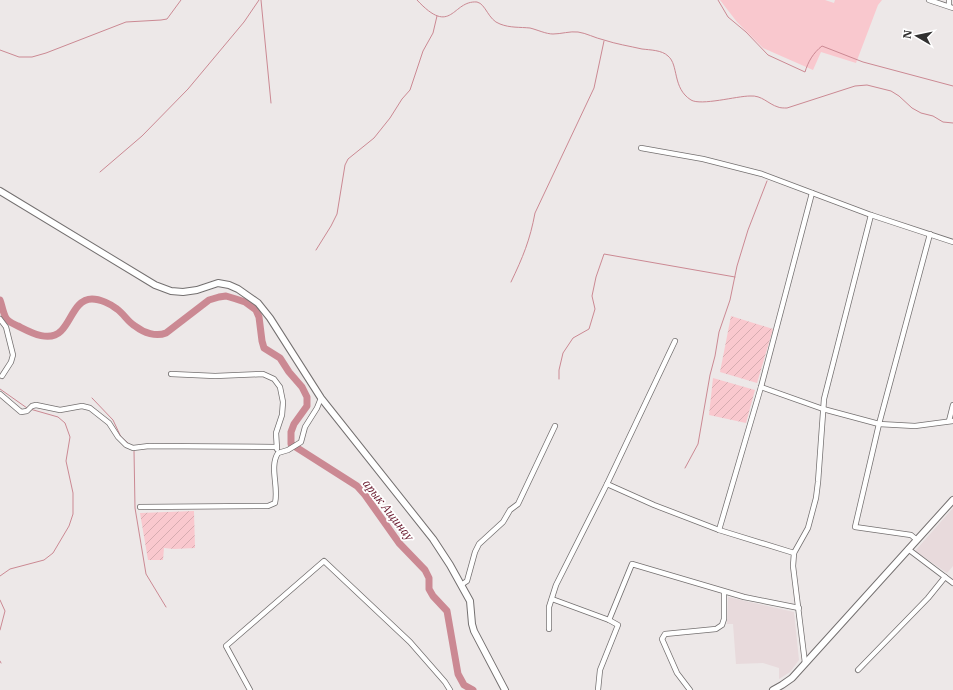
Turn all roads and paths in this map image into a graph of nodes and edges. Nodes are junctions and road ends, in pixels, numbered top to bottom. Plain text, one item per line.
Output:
1 (929, 0) edge
2 (950, 0) edge
3 (951, 7) edge
4 (641, 148) dead end
5 (0, 191) edge
6 (812, 193) junction
7 (871, 215) junction
8 (930, 234) junction
9 (953, 242) edge
10 (0, 318) edge
11 (675, 341) dead end
12 (171, 374) dead end
13 (2, 376) dead end
14 (761, 387) junction
15 (0, 394) edge
16 (321, 398) junction
17 (953, 405) edge
18 (823, 409) junction
19 (951, 421) edge
20 (879, 424) junction
21 (555, 426) dead end
22 (276, 447) junction
23 (278, 453) junction
24 (607, 484) junction
25 (953, 500) edge
26 (140, 507) dead end
27 (720, 530) junction
28 (917, 540) junction
29 (908, 549) junction
30 (794, 553) junction
31 (945, 577) junction
32 (953, 583) edge
33 (461, 585) junction
34 (724, 592) junction
35 (552, 599) junction
36 (799, 608) junction
37 (609, 620) junction
38 (549, 629) dead end
39 (805, 663) junction
40 (858, 670) dead end
41 (250, 690) edge
42 (450, 690) edge
43 (505, 690) edge
44 (598, 690) edge
45 (690, 690) edge
46 (772, 690) edge

1 - 3 street
2 - 3 street
4 - 6 street
5 - 16 main road
6 - 7 street
6 - 14 street
7 - 8 street
7 - 18 street
8 - 9 street
8 - 20 street
10 - 13 street
11 - 24 street
12 - 22 street
14 - 18 street
14 - 27 street
15 - 22 street
16 - 23 street
16 - 33 main road
17 - 19 street
18 - 20 street
18 - 30 street
19 - 20 street
20 - 28 street
21 - 33 street
22 - 23 street
23 - 26 street
24 - 27 street
24 - 35 street
25 - 28 main road
27 - 30 street
28 - 29 main road
29 - 31 street
29 - 39 main road
30 - 36 street
31 - 32 street
31 - 40 street
33 - 43 main road
34 - 36 street
34 - 37 street
34 - 45 street
35 - 37 street
35 - 38 street
36 - 39 street
37 - 44 street
39 - 46 main road
41 - 42 street

